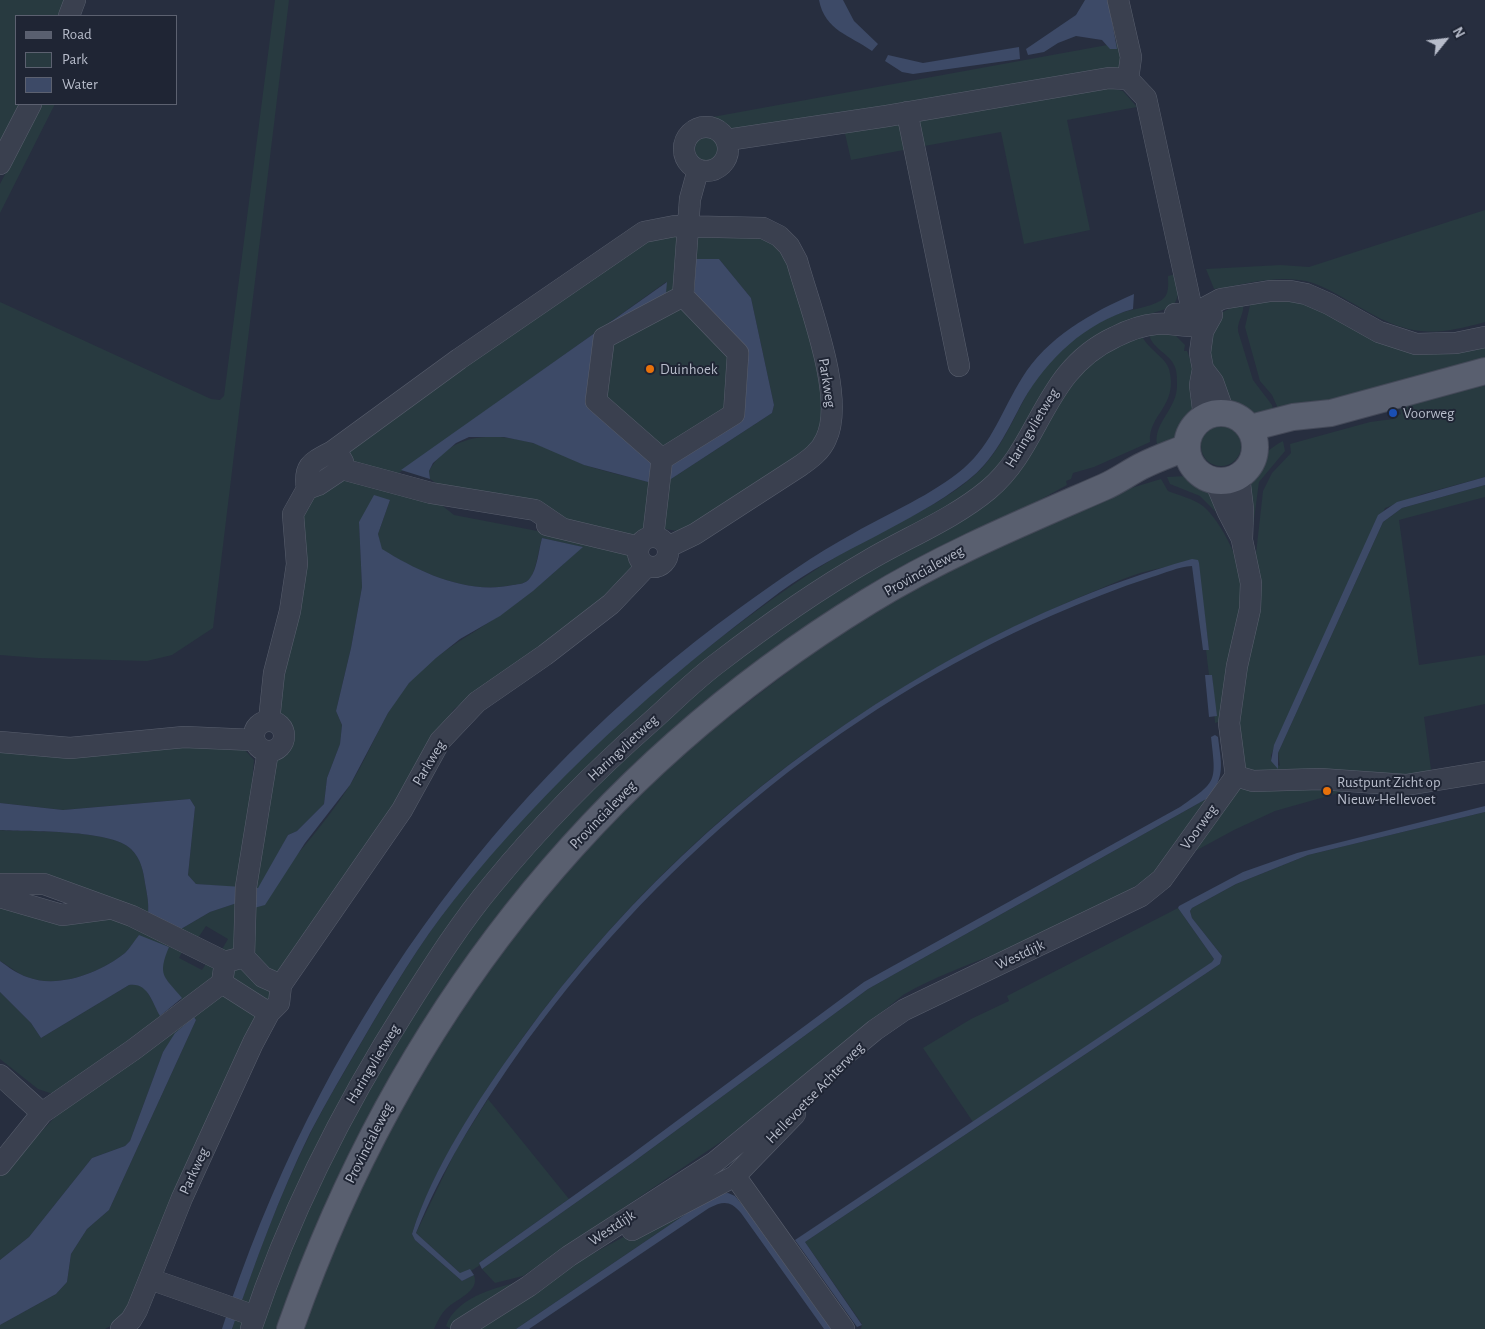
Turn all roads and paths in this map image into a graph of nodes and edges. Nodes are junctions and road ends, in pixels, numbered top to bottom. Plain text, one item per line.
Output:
1 (75, 0) edge
2 (1118, 0) edge
3 (69, 15) edge
4 (1128, 79) junction
5 (30, 105) edge
6 (907, 112) junction
7 (727, 140) junction
8 (0, 164) edge
9 (698, 170) junction
10 (688, 227) junction
11 (683, 296) junction
12 (1197, 321) junction
13 (1485, 337) edge
14 (959, 366) dead end
15 (1485, 371) edge
16 (1214, 415) junction
17 (1252, 438) junction
18 (1189, 456) junction
19 (337, 460) junction
20 (662, 460) junction
21 (1227, 478) junction
22 (653, 543) junction
23 (647, 566) junction
24 (0, 742) edge
25 (261, 746) junction
26 (1485, 772) edge
27 (1236, 776) junction
28 (1162, 879) joint
29 (0, 884) edge
30 (0, 897) edge
31 (110, 908) junction
32 (234, 960) junction
33 (222, 983) junction
34 (281, 985) junction
35 (269, 1013) junction
36 (875, 1030) junction
37 (0, 1075) edge
38 (42, 1113) junction
39 (762, 1125) joint
40 (0, 1165) edge
41 (735, 1176) junction
42 (547, 1272) junction
43 (150, 1279) junction
44 (253, 1323) edge
45 (122, 1329) edge
46 (290, 1329) edge
47 (462, 1329) edge
48 (844, 1329) edge

1 - 3 street
2 - 4 street
4 - 6 street
4 - 12 street
5 - 8 street
6 - 7 street
6 - 14 street
7 - 9 street
7 - 9 street
9 - 10 street
10 - 11 street
10 - 19 street, Parkweg
10 - 22 street, Parkweg
11 - 20 street
11 - 20 street
12 - 13 street, Haringvlietweg
12 - 16 street
12 - 44 street, Haringvlietweg
15 - 17 main road
16 - 17 main road
16 - 18 main road
17 - 21 main road
18 - 21 main road
18 - 46 main road, Provincialeweg
19 - 22 street
19 - 25 street, Parkweg
20 - 22 street
21 - 27 street
22 - 23 street
22 - 23 street
23 - 34 street, Parkweg
24 - 25 street
25 - 32 street
26 - 27 street
27 - 28 street, Voorweg
28 - 36 street, Westdijk
29 - 31 street
30 - 31 street
31 - 32 street
32 - 33 street
32 - 34 street
33 - 35 street
33 - 38 street
34 - 35 street, Parkweg
35 - 43 street, Parkweg
36 - 39 street, Hellevoetse Achterweg
36 - 41 street, Hellevoetse Achterweg
37 - 38 street
38 - 40 street
39 - 42 street, Westdijk
41 - 42 street, Hellevoetse Achterweg
41 - 48 street
42 - 47 street, Westdijk
43 - 44 street
43 - 45 street, Parkweg

